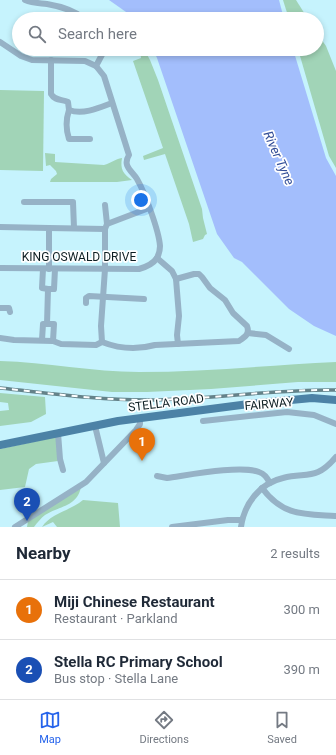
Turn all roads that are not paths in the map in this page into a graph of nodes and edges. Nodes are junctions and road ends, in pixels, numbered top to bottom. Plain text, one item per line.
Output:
1 (25, 0) edge
2 (72, 12) edge
3 (0, 42) edge
4 (12, 50) edge
5 (21, 56) edge
6 (101, 56) edge
7 (51, 60) junction
8 (96, 66) junction
9 (112, 103) junction
10 (69, 110) junction
11 (90, 139) dead end
12 (24, 202) dead end
13 (105, 205) dead end
14 (149, 208) junction
15 (106, 226) junction
16 (0, 227) edge
17 (49, 228) junction
18 (74, 228) junction
19 (157, 258) junction
20 (0, 268) edge
21 (49, 269) junction
22 (105, 269) junction
23 (176, 279) junction
24 (48, 289) junction
25 (103, 296) junction
26 (144, 299) dead end
27 (86, 303) dead end
28 (0, 308) edge
29 (10, 312) dead end
30 (47, 324) junction
31 (248, 333) junction
32 (0, 338) edge
33 (42, 340) junction
34 (53, 341) junction
35 (102, 342) junction
36 (178, 344) junction
37 (289, 349) dead end
38 (336, 400) edge
39 (140, 418) junction
40 (203, 422) dead end
41 (336, 424) edge
42 (95, 426) junction
43 (58, 433) junction
44 (0, 445) edge
45 (336, 458) edge
46 (104, 463) junction
47 (63, 470) dead end
48 (157, 476) dead end
49 (270, 483) junction
50 (262, 488) junction
51 (335, 516) dead end
52 (242, 524) edge
53 (15, 527) edge
54 (172, 527) edge

1 - 2 street
3 - 4 street
5 - 7 street
6 - 8 street
7 - 8 street
7 - 10 street
8 - 9 street
9 - 10 street
9 - 14 street
10 - 11 street
12 - 18 street
13 - 15 street
14 - 15 street
14 - 19 street
15 - 18 street
15 - 22 street
16 - 17 street
17 - 18 street
17 - 21 street
19 - 22 street, KING OSWALD DRIVE
19 - 23 street
20 - 21 street, KING OSWALD DRIVE
21 - 22 street, KING OSWALD DRIVE
21 - 24 street
21 - 24 street
22 - 25 street
23 - 31 street
23 - 36 street
24 - 30 street
25 - 26 street
25 - 27 street
25 - 35 street
28 - 29 street
30 - 33 street
30 - 34 street
31 - 36 street
31 - 37 street
32 - 33 street
33 - 34 street
34 - 35 street
35 - 36 street
38 - 39 main road, STELLA ROAD
39 - 42 main road, STELLA ROAD
39 - 46 street
40 - 41 street, FAIRWAY
42 - 43 main road, STELLA ROAD
42 - 46 street
43 - 44 main road, STELLA ROAD
43 - 47 street
45 - 49 street
46 - 53 street
48 - 49 street
49 - 50 street
50 - 51 street
50 - 52 street
52 - 54 street

